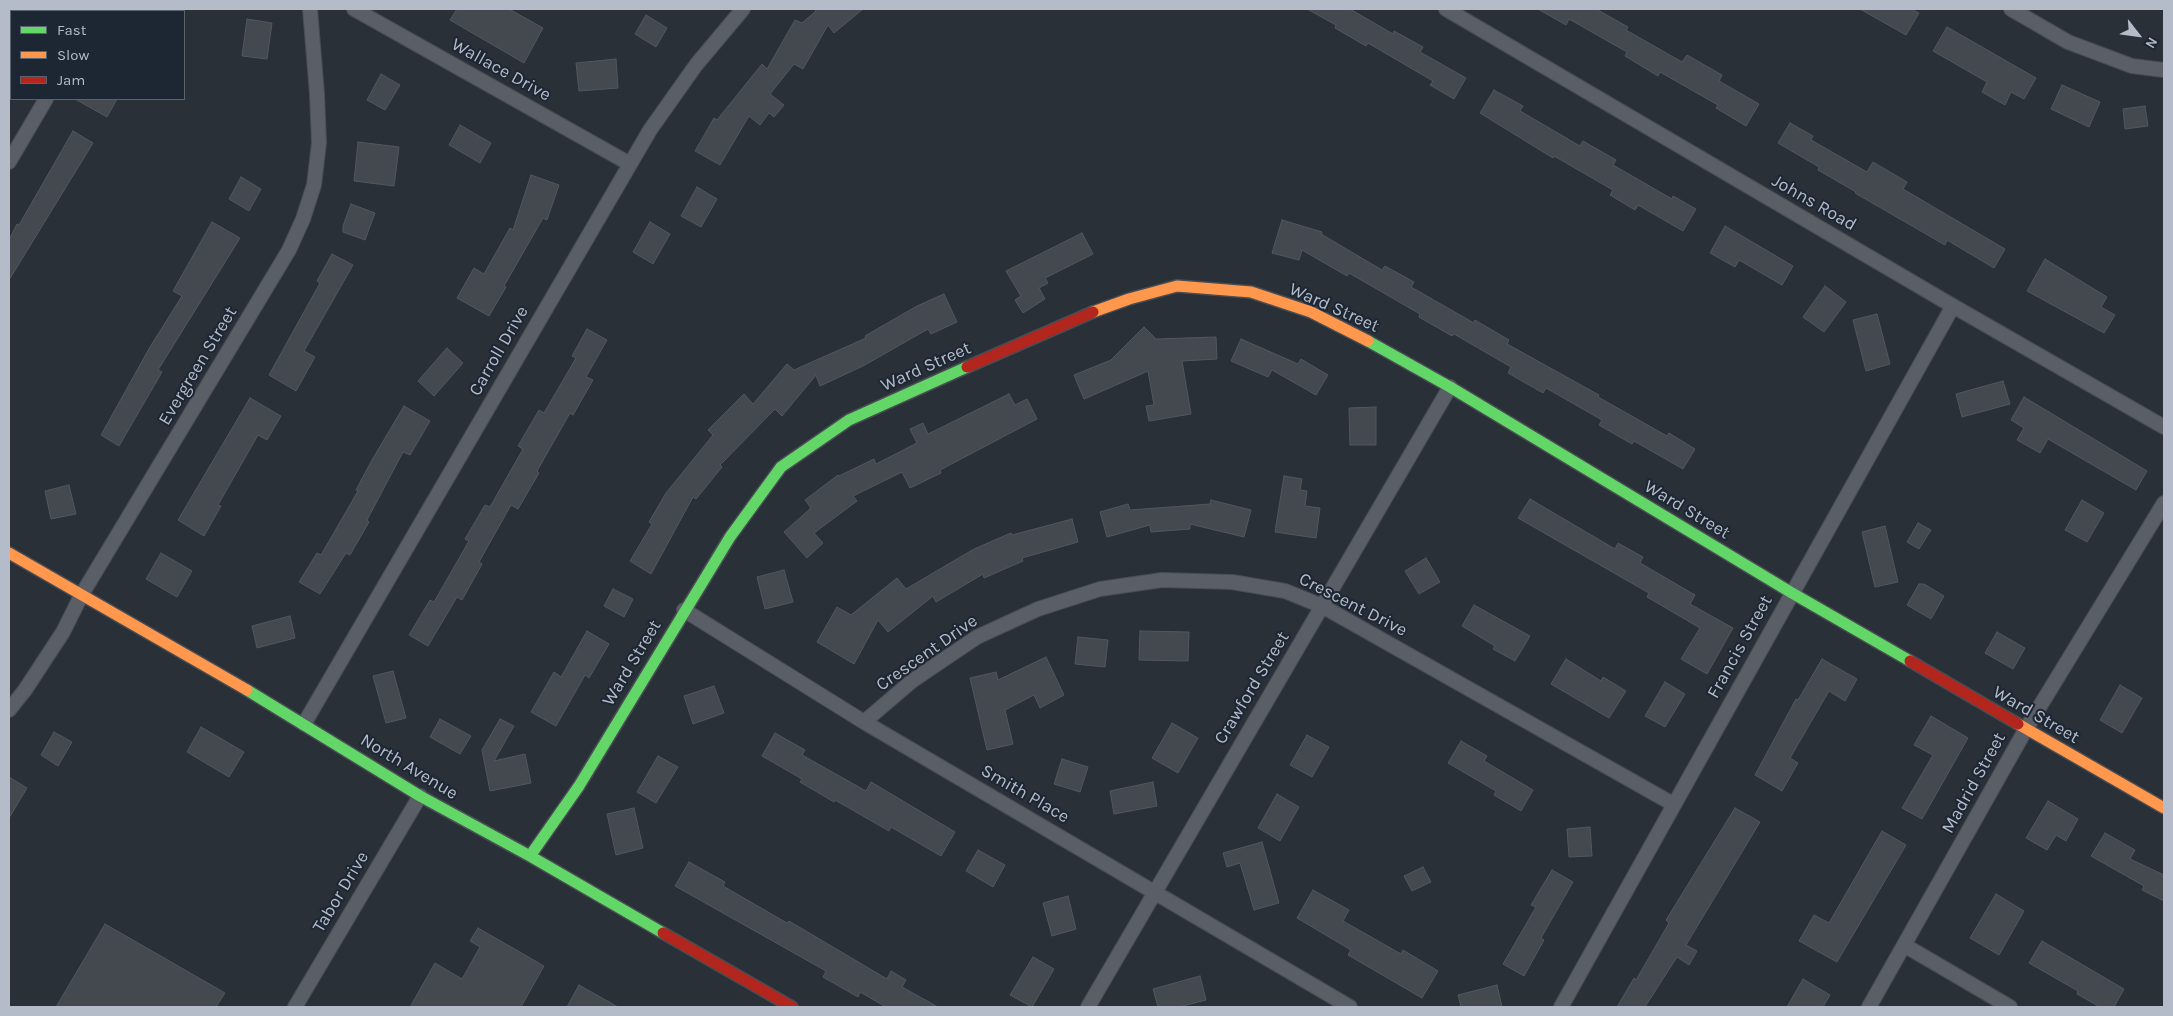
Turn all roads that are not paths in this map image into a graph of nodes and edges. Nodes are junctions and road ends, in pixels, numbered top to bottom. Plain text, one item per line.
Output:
1 (310, 9) edge
2 (354, 9) edge
3 (743, 9) edge
4 (1446, 9) edge
5 (2011, 9) edge
6 (2164, 70) edge
7 (45, 100) edge
8 (9, 162) edge
9 (630, 164) junction
10 (1953, 306) junction
11 (1450, 387) junction
12 (2164, 427) edge
13 (2164, 504) edge
14 (9, 553) edge
15 (1792, 593) junction
16 (82, 594) junction
17 (1322, 606) junction
18 (684, 610) junction
19 (9, 710) edge
20 (864, 722) junction
21 (304, 724) junction
22 (2026, 729) junction
23 (420, 796) junction
24 (1673, 804) junction
25 (2164, 808) edge
26 (530, 856) junction
27 (1154, 891) junction
28 (1904, 945) junction
29 (295, 1007) edge
30 (792, 1007) edge
31 (1088, 1007) edge
32 (1350, 1007) edge
33 (1560, 1007) edge
34 (1869, 1007) edge
35 (2010, 1007) edge

1 - 16 street, Evergreen Street
2 - 9 street, Wallace Drive
3 - 9 street, Carroll Drive
4 - 10 street, Johns Road
5 - 6 street
7 - 8 street
9 - 21 street, Carroll Drive
10 - 12 street, Johns Road
10 - 15 street, Francis Street
11 - 15 street, Ward Street
11 - 17 street, Crawford Street
11 - 18 street, Ward Street
13 - 22 street, Madrid Street
14 - 16 street, North Avenue
15 - 22 street, Ward Street
15 - 24 street, Francis Street
16 - 19 street, Evergreen Street
16 - 21 street, North Avenue
17 - 20 street, Crescent Drive
17 - 24 street, Crescent Drive
17 - 27 street, Crawford Street
18 - 20 street, Smith Place
18 - 26 street, Ward Street
20 - 27 street, Smith Place
21 - 23 street, North Avenue
22 - 25 street, Ward Street
22 - 28 street, Madrid Street
23 - 26 street, North Avenue
23 - 29 street, Tabor Drive
24 - 33 street, Francis Street
26 - 30 street, North Avenue
27 - 31 street, Crawford Street
27 - 32 street, Smith Place
28 - 34 street, Madrid Street
28 - 35 street

